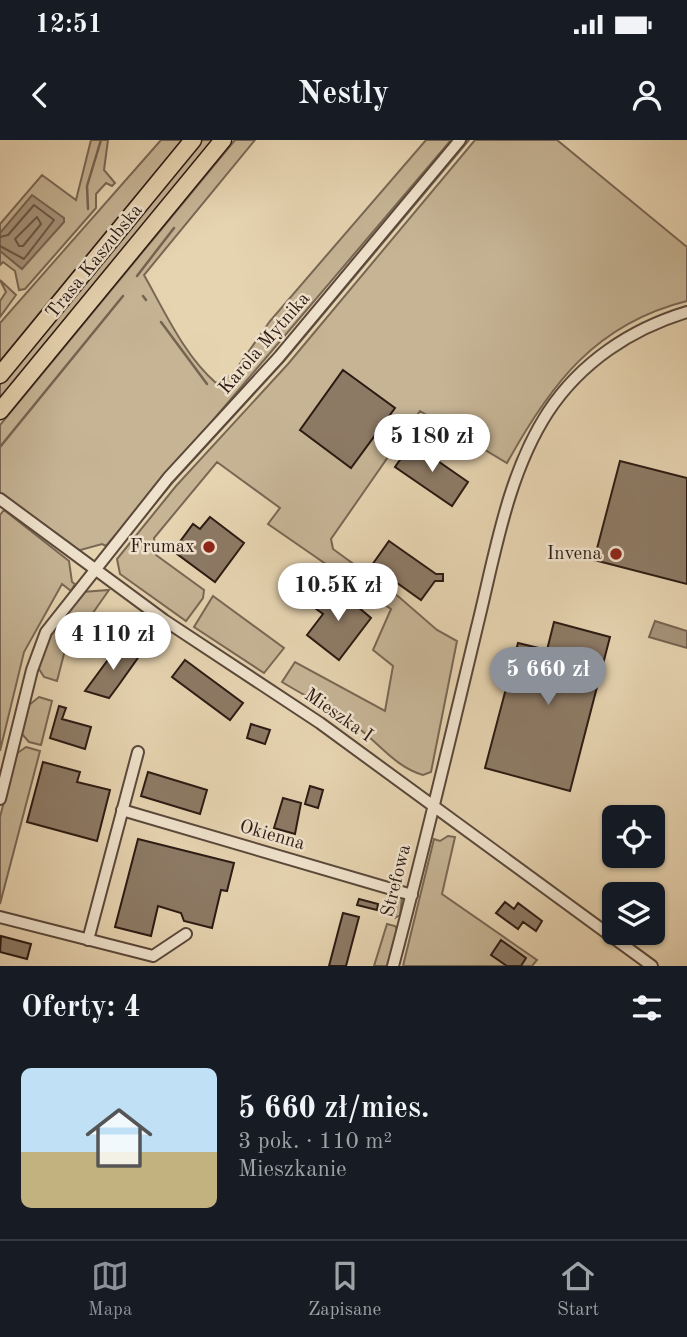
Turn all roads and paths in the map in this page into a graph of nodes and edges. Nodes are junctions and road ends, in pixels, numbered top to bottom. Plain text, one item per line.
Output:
1 (193, 140) edge
2 (223, 140) edge
3 (460, 140) edge
4 (687, 312) edge
5 (0, 374) edge
6 (0, 411) edge
7 (0, 499) edge
8 (93, 568) junction
9 (138, 752) dead end
10 (0, 799) edge
11 (434, 805) junction
12 (122, 810) junction
13 (412, 895) junction
14 (0, 917) edge
15 (186, 934) dead end
16 (88, 940) junction
17 (393, 966) edge
18 (652, 966) edge

1 - 5 highway, Trasa Kaszubska
2 - 6 highway, Trasa Kaszubska
3 - 8 street, Karola Mytnika
4 - 11 street, Strefowa
7 - 8 street, Mieszka I
8 - 10 street, Karola Mytnika
8 - 11 street, Mieszka I
9 - 12 street
11 - 13 street, Strefowa
11 - 18 street, Mieszka I
12 - 13 street, Okienna
12 - 16 street
13 - 17 street, Strefowa
14 - 16 street
15 - 16 street

